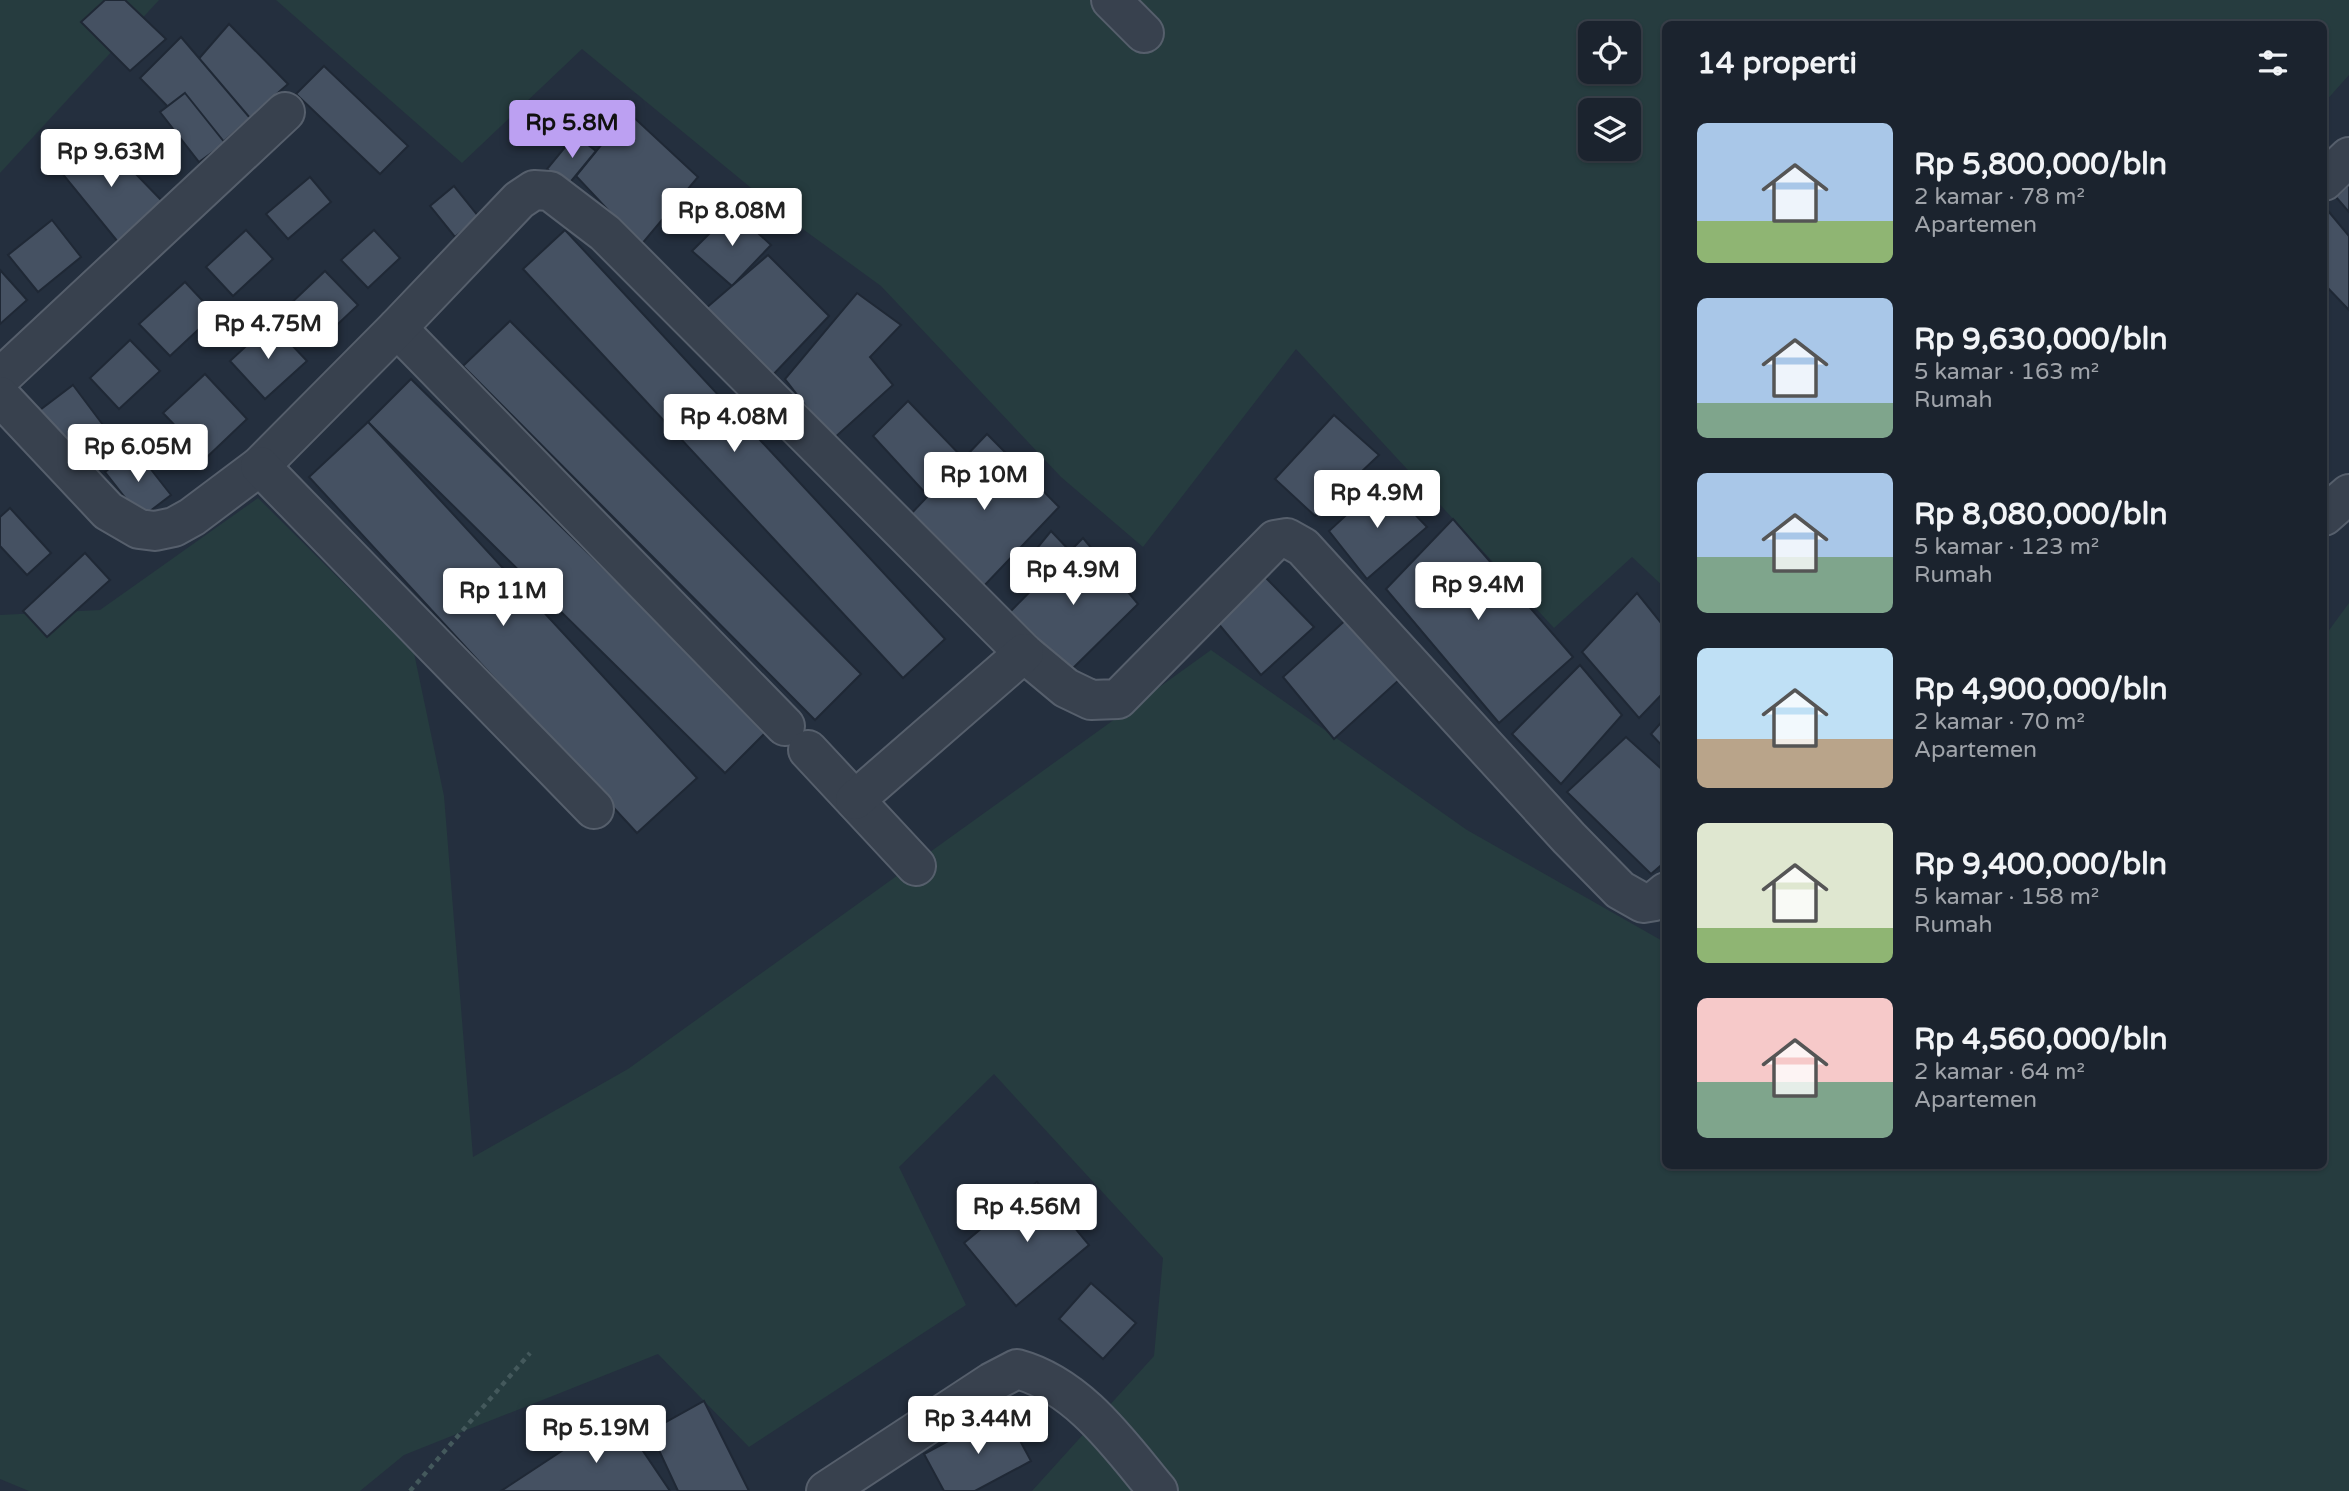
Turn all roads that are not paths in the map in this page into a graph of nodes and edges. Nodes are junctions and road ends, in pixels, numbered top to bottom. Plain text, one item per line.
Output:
1 (1111, 0) edge
2 (1143, 33) dead end
3 (285, 112) dead end
4 (2349, 157) edge
5 (2327, 178) edge
6 (397, 328) junction
7 (0, 379) edge
8 (0, 396) edge
9 (260, 466) junction
10 (2349, 494) edge
11 (2327, 513) edge
12 (1024, 653) junction
13 (855, 800) junction
14 (594, 808) dead end
15 (916, 866) dead end
16 (1662, 895) edge
17 (826, 1491) edge
18 (1158, 1491) edge

1 - 2 street
3 - 7 street
4 - 5 street
6 - 9 street
6 - 12 street
6 - 13 street
8 - 9 street
9 - 14 street
10 - 11 street
12 - 13 street
12 - 16 street
13 - 15 street
17 - 18 street

